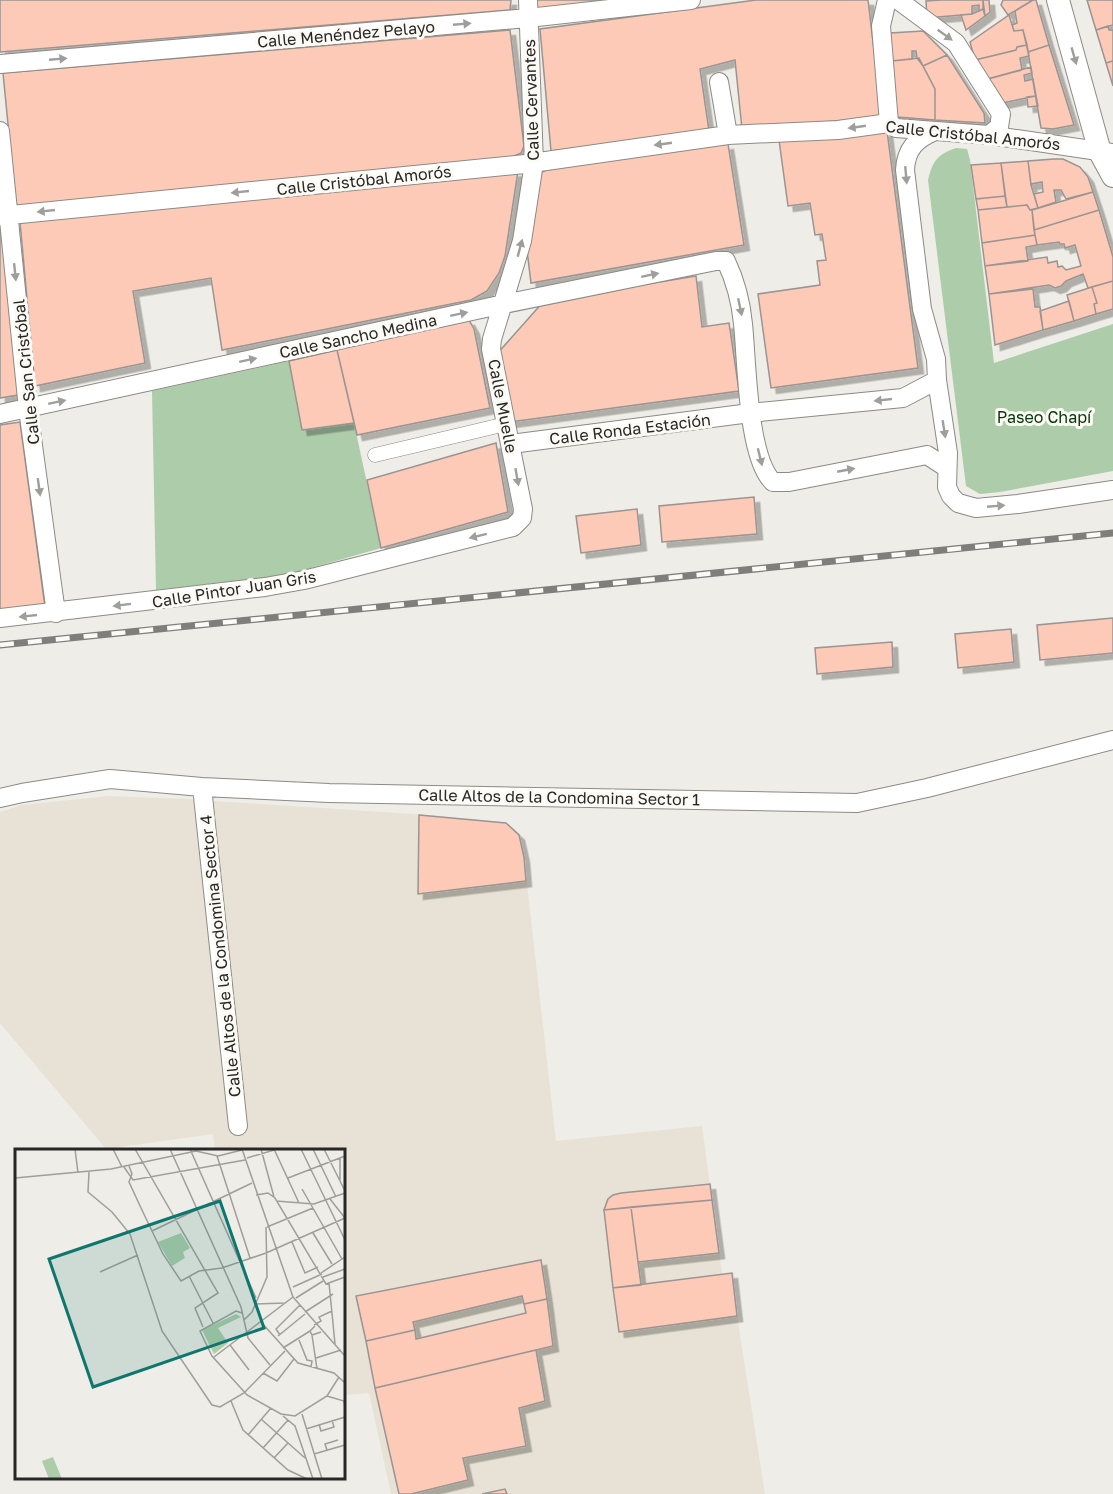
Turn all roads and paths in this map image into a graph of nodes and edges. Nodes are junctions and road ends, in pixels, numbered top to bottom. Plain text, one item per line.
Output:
1 (528, 0) edge
2 (691, 0) edge
3 (896, 1) edge
4 (1058, 1) edge
5 (528, 18) junction
6 (0, 64) edge
7 (719, 82) dead end
8 (889, 123) junction
9 (0, 131) edge
10 (935, 131) junction
11 (728, 135) junction
12 (989, 135) junction
13 (1092, 150) edge
14 (534, 163) junction
15 (1113, 176) edge
16 (5, 215) edge
17 (504, 304) junction
18 (937, 380) junction
19 (28, 409) junction
20 (750, 413) junction
21 (0, 414) edge
22 (506, 424) junction
23 (511, 444) junction
24 (375, 454) dead end
25 (947, 468) junction
26 (1113, 490) edge
27 (523, 509) joint
28 (56, 613) junction
29 (0, 618) edge
30 (1113, 740) edge
31 (202, 788) junction
32 (0, 798) edge
33 (238, 1125) dead end

1 - 5 street, Calle Cervantes
2 - 5 street, Calle Menéndez Pelayo
3 - 8 street
3 -> 12 street
4 -> 13 street
6 -> 5 street, Calle Menéndez Pelayo
5 - 14 street, Calle Cervantes
7 - 11 street
8 - 10 street, Calle Cristóbal Amorós
8 -> 11 street, Calle Cristóbal Amorós
9 - 16 street, Calle San Cristóbal
10 - 12 street, Calle Cristóbal Amorós
10 -> 18 street
11 -> 14 street, Calle Cristóbal Amorós
12 - 13 street, Calle Cristóbal Amorós
13 - 15 street
14 -> 16 street, Calle Cristóbal Amorós
17 -> 14 street, Calle Cervantes
16 -> 19 street, Calle San Cristóbal
19 -> 17 street, Calle Sancho Medina
17 -> 20 street, Calle Sancho Medina
17 - 22 street, Calle Muelle
18 -> 20 street, Calle Ronda Estación
18 -> 25 street
19 - 21 street, Calle Sancho Medina
19 -> 28 street, Calle San Cristóbal
20 - 23 street, Calle Ronda Estación
20 -> 25 street
22 - 23 street, Calle Muelle
22 - 24 street
23 -> 27 street, Calle Muelle
25 -> 26 street
27 -> 28 street, Calle Pintor Juan Gris
28 -> 29 street, Calle Pintor Juan Gris
30 - 31 street, Calle Altos de la Condomina Sector 1
31 - 32 street, Calle Altos de la Condomina Sector 1
31 - 33 street, Calle Altos de la Condomina Sector 4

